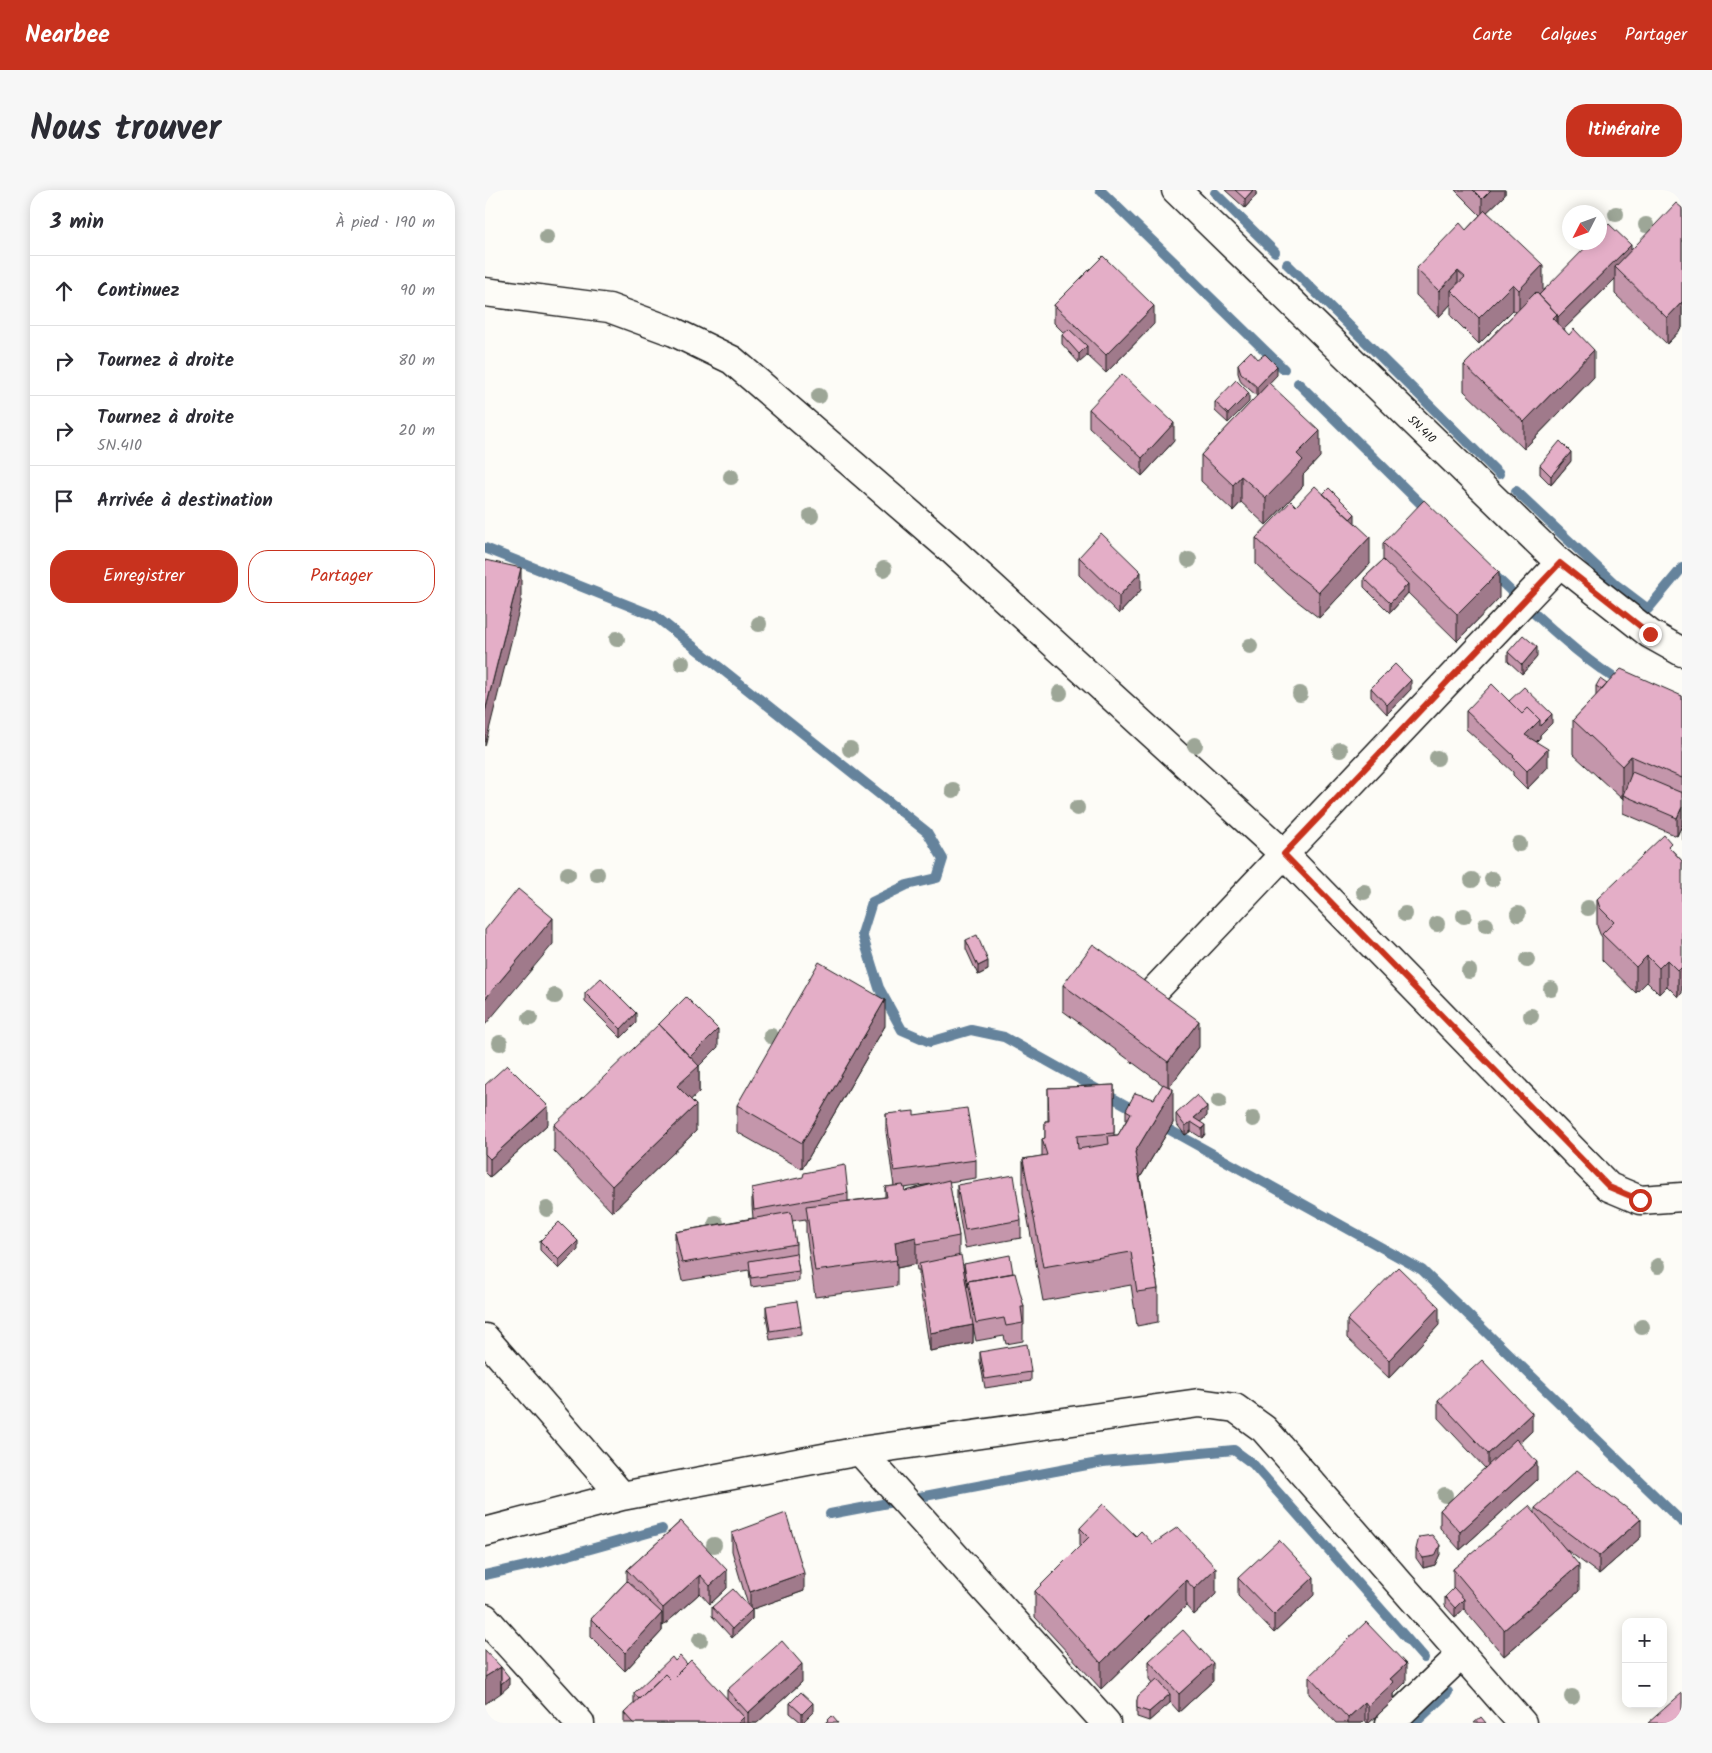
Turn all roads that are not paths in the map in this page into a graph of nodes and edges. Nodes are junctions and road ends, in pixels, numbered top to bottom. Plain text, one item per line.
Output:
1 (1176, 190) edge
2 (485, 292) edge
3 (1560, 563) junction
4 (1682, 652) edge
5 (1284, 854) junction
6 (1155, 990) edge
7 (1682, 1197) edge
8 (485, 1338) edge
9 (860, 1451) junction
10 (623, 1496) junction
11 (485, 1532) edge
12 (485, 1618) edge
13 (1461, 1655) junction
14 (580, 1723) edge
15 (1106, 1723) edge
16 (1390, 1723) edge
17 (1522, 1723) edge

1 - 3 street, 5N.410
2 - 5 street
3 - 4 street, 5N.410
3 - 5 street
5 - 6 street
5 - 7 street
8 - 10 street
9 - 10 street
9 - 13 street
9 - 15 street
10 - 11 street
12 - 14 street
13 - 16 street
13 - 17 street

